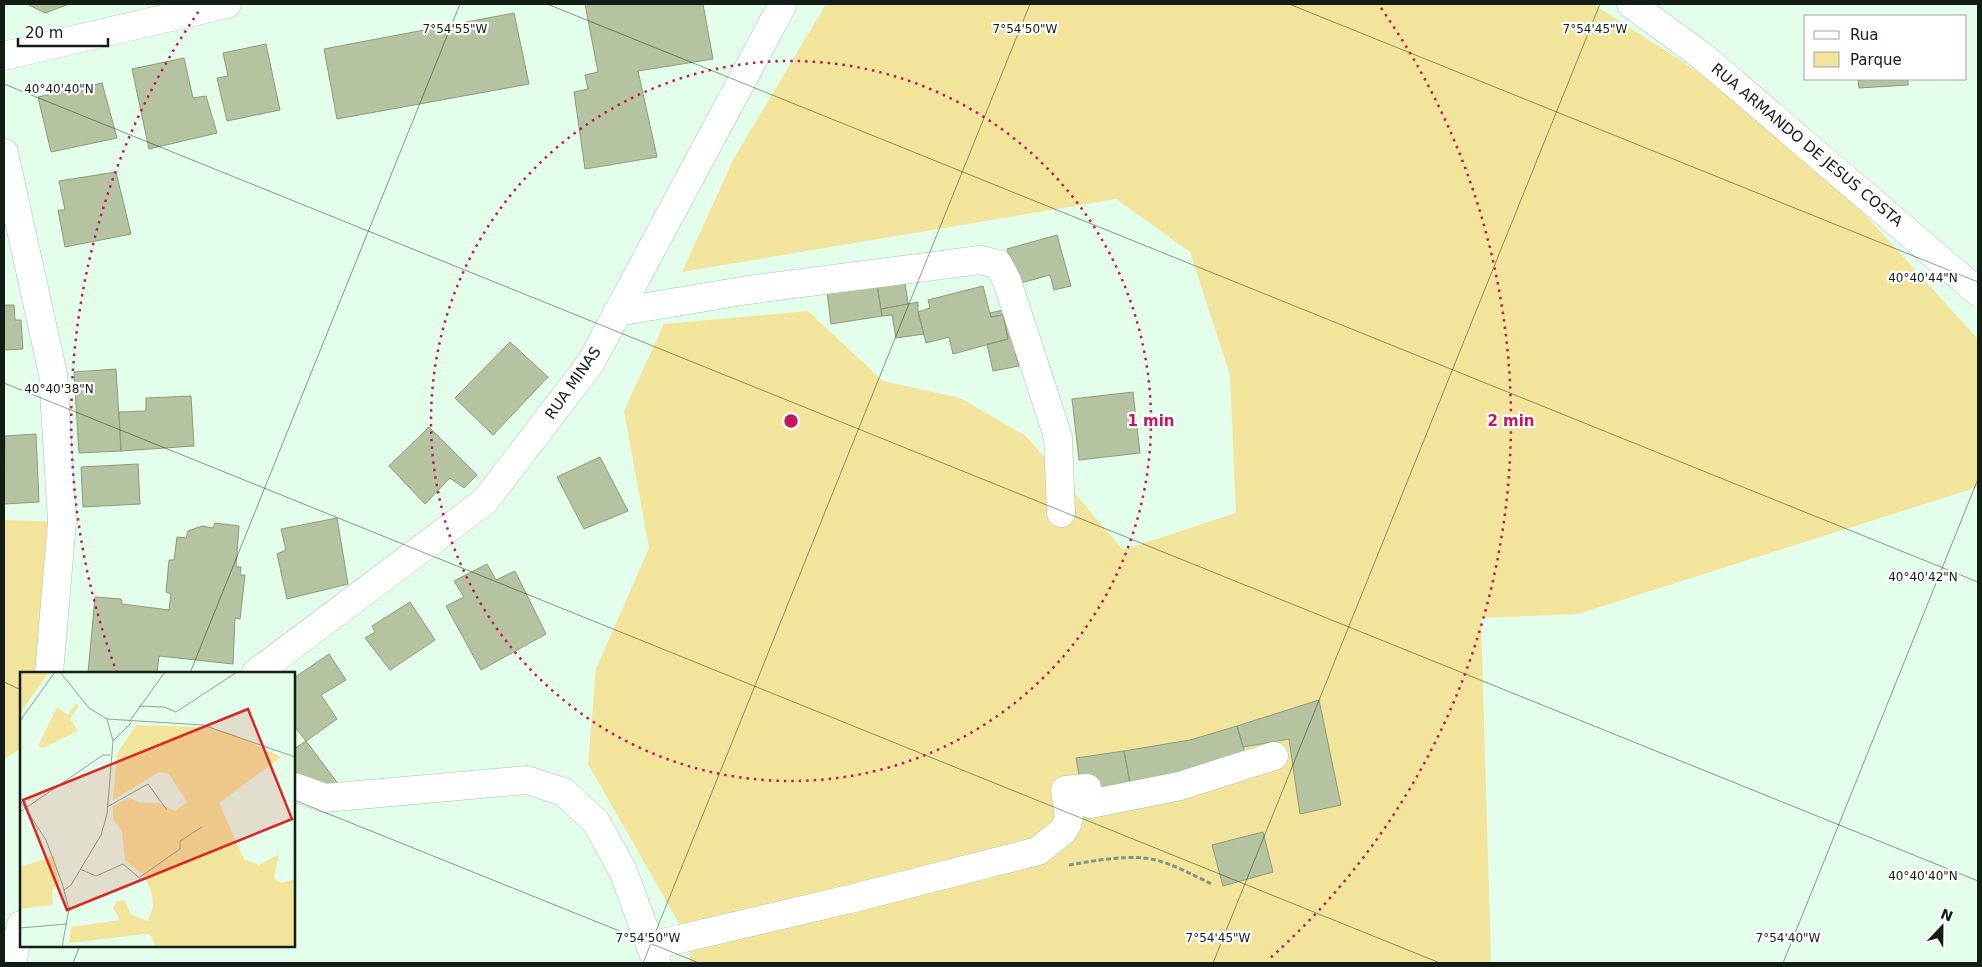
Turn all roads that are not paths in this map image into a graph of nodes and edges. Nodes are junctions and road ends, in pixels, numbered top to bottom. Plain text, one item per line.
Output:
1 (227, 4) edge
2 (783, 4) edge
3 (1631, 4) edge
4 (4, 56) edge
5 (4, 153) edge
6 (1978, 292) edge
7 (617, 312) junction
8 (1061, 513) dead end
9 (48, 672) edge
10 (257, 672) edge
11 (1274, 756) dead end
12 (295, 787) edge
13 (20, 929) edge
14 (653, 954) edge
15 (12, 963) edge

1 - 4 street
2 - 7 street, RUA MINAS
3 - 6 street, RUA ARMANDO DE JESUS COSTA
5 - 9 street
7 - 8 street
7 - 10 street, RUA MINAS
11 - 14 street
12 - 14 street
13 - 15 street

